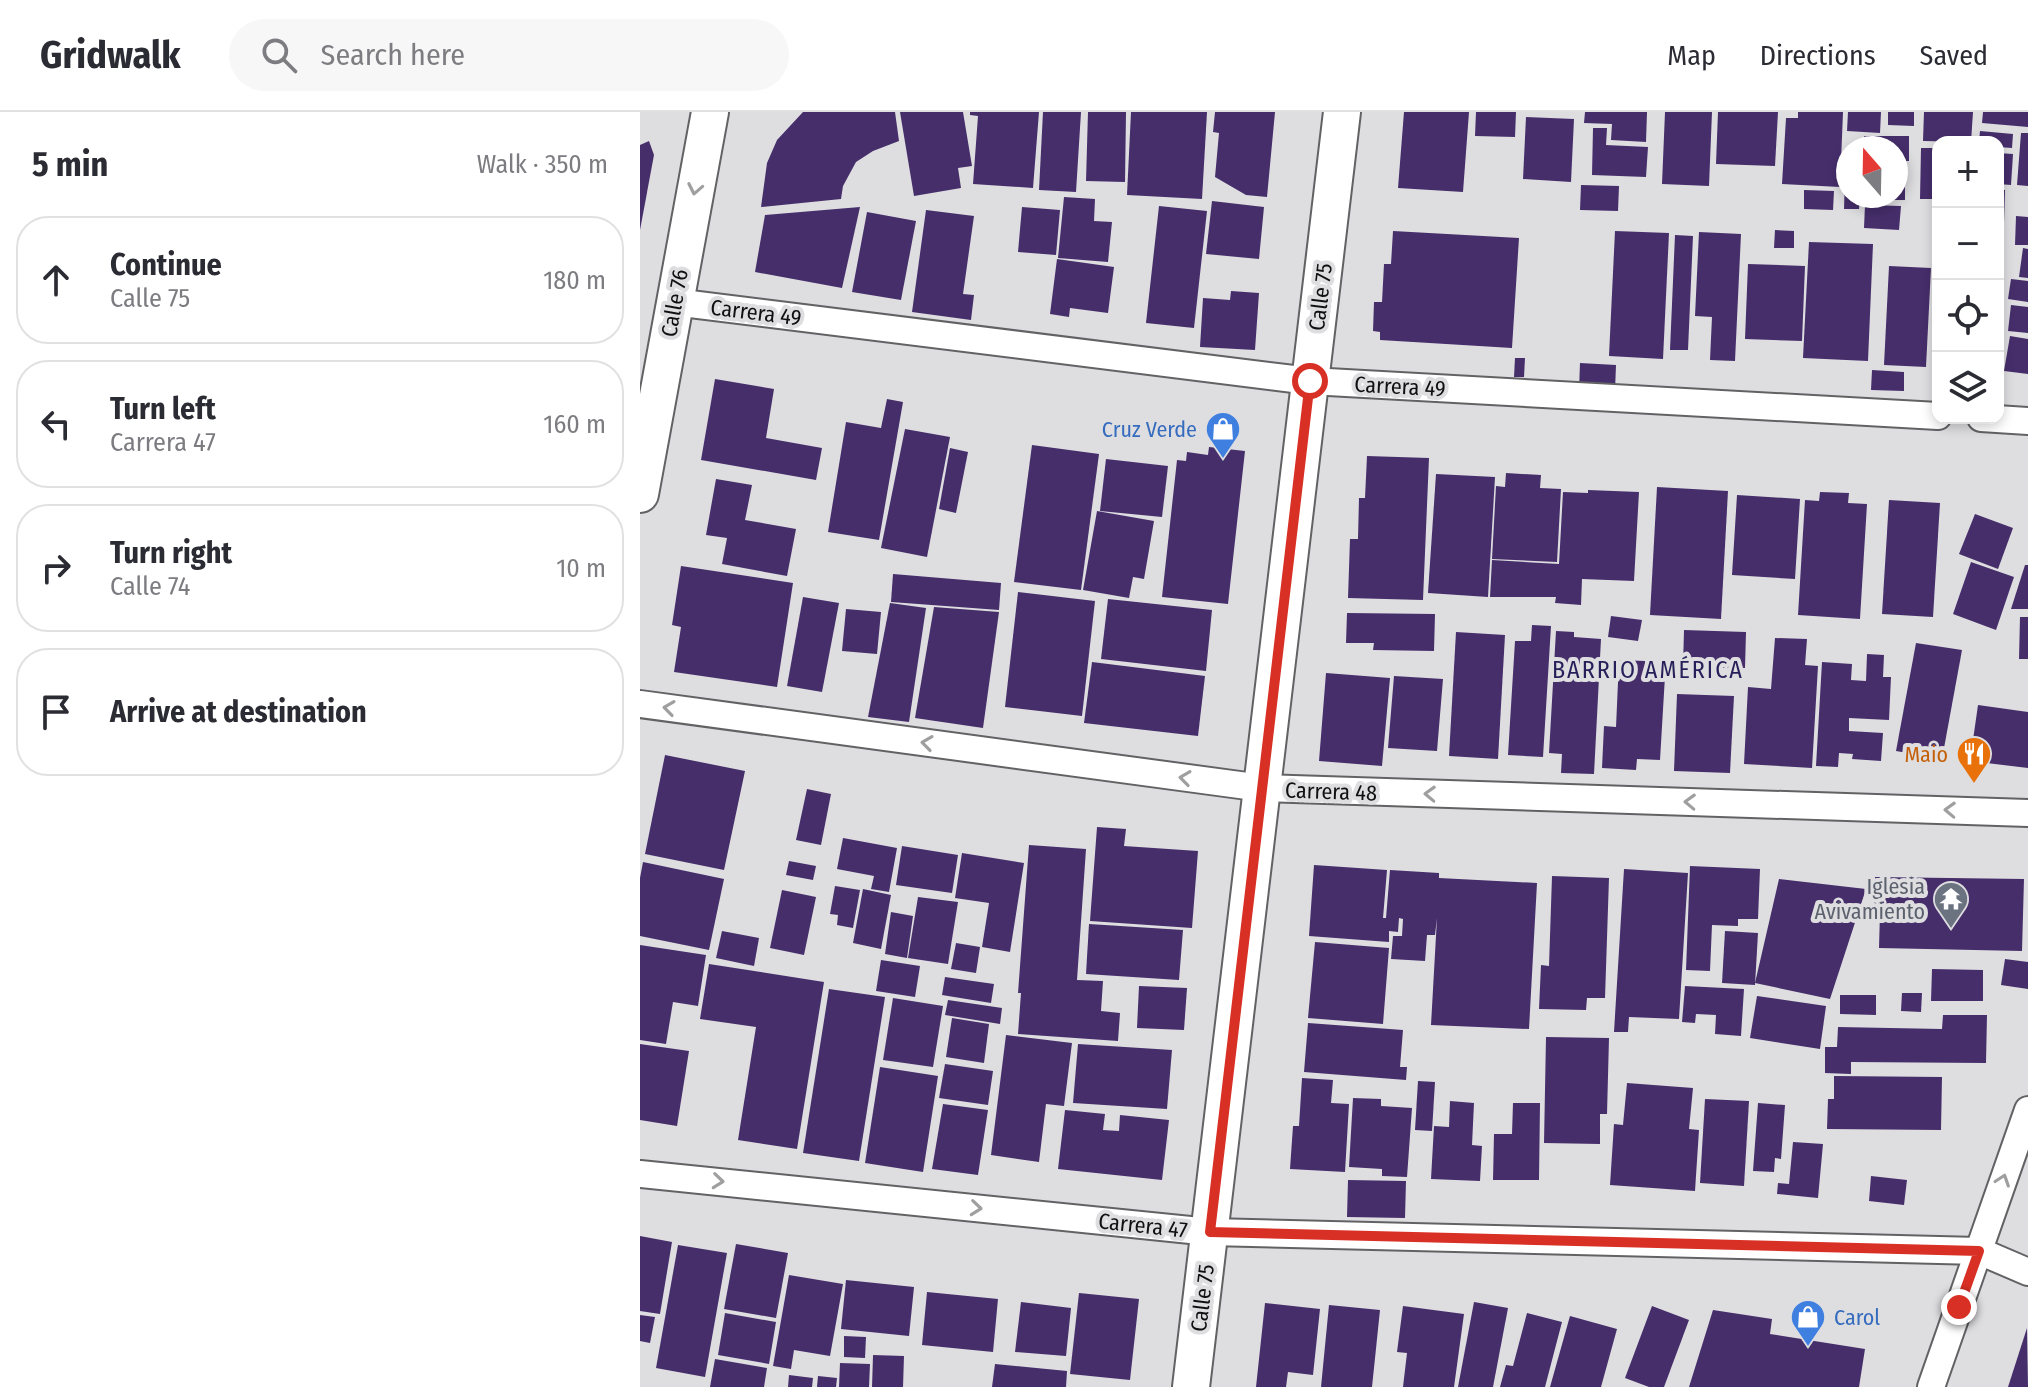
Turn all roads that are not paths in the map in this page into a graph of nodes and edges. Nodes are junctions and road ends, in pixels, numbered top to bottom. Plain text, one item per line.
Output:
1 (710, 112) edge
2 (1342, 112) edge
3 (674, 302) junction
4 (1310, 381) junction
5 (1932, 416) edge
6 (2004, 419) edge
7 (2028, 421) edge
8 (640, 494) edge
9 (640, 704) edge
10 (1262, 788) junction
11 (2028, 813) edge
12 (2028, 1110) edge
13 (640, 1174) edge
14 (1210, 1232) junction
15 (1979, 1251) junction
16 (2028, 1272) edge
17 (1191, 1387) edge
18 (1931, 1387) edge

1 -> 3 street, Calle 76
2 - 4 street, Calle 75
3 - 4 street, Carrera 49
3 - 8 street, Calle 76
4 - 5 street, Carrera 49
4 - 10 street, Calle 75
6 - 7 street
10 -> 9 street, Carrera 48
11 -> 10 street, Carrera 48
10 - 14 street, Calle 75
15 -> 12 street
13 -> 14 street, Carrera 47
14 - 15 street, Carrera 47
14 - 17 street, Calle 75
15 - 16 street, Carrera 47
15 - 18 street

